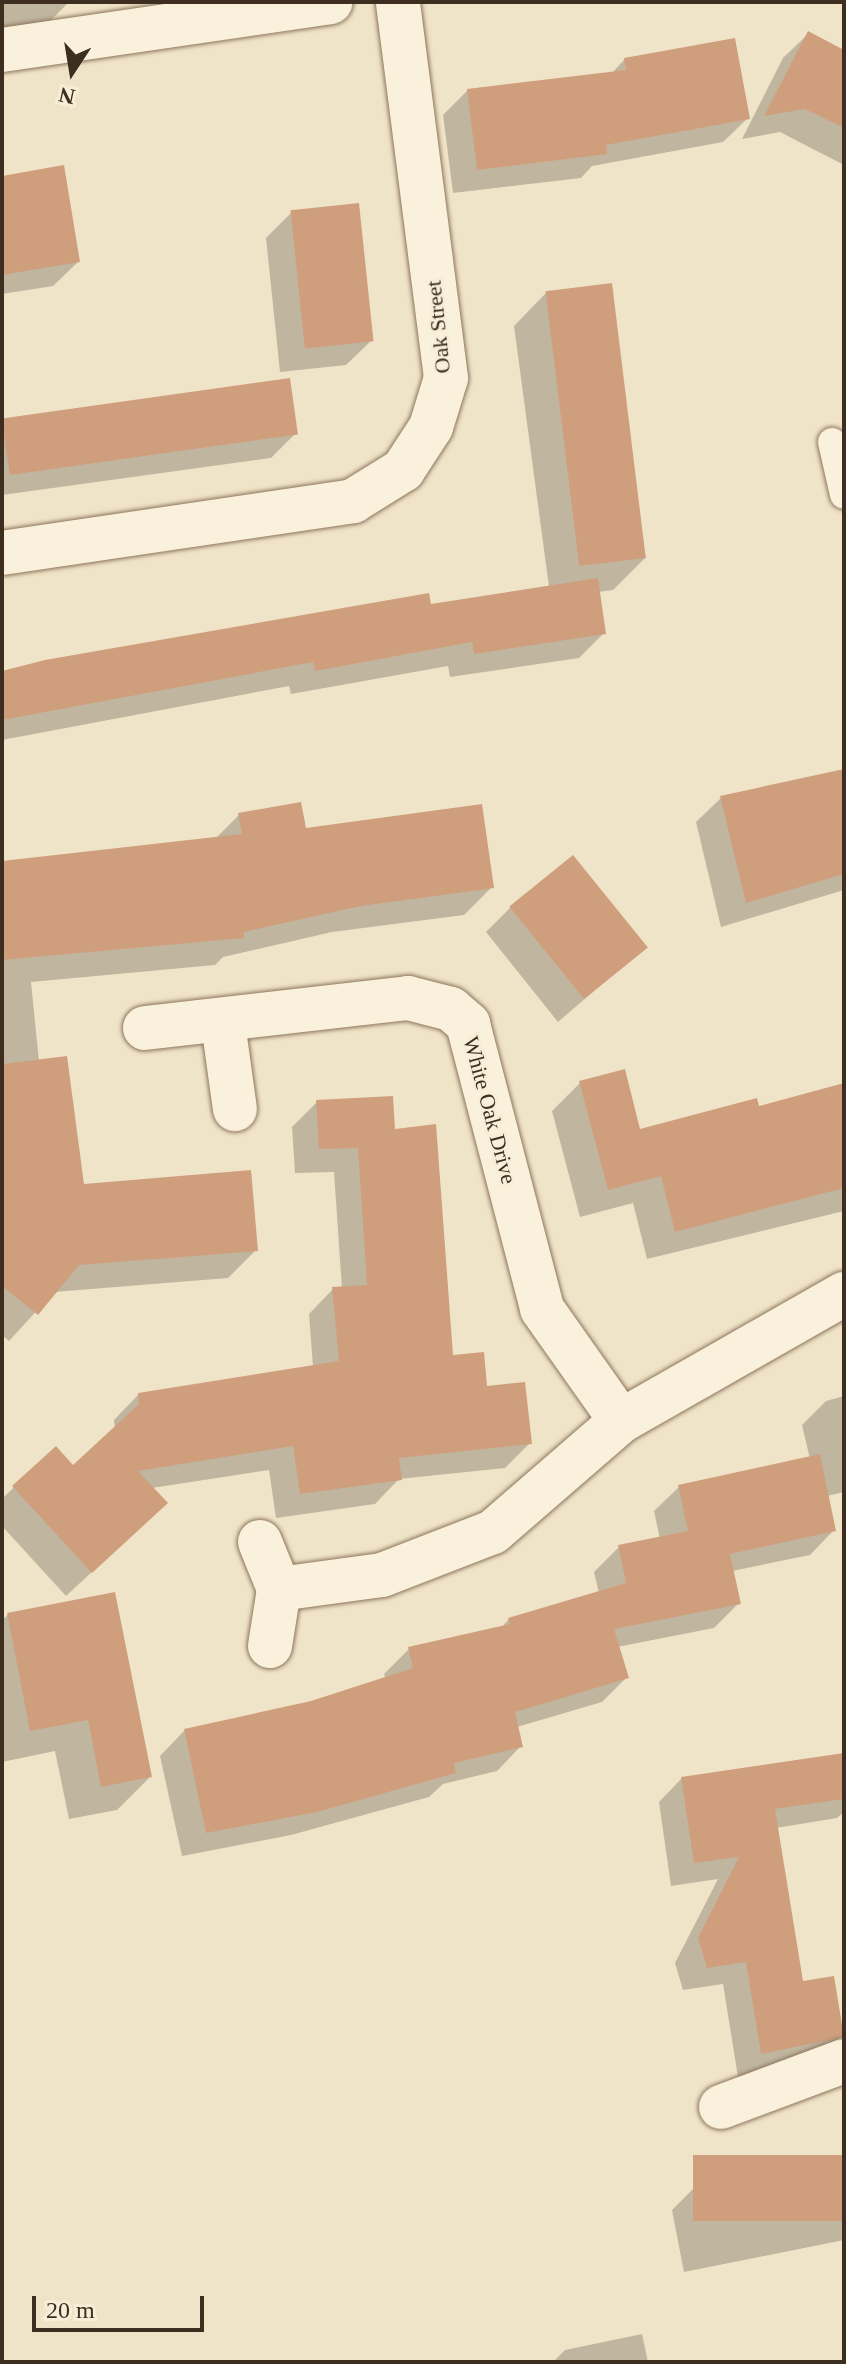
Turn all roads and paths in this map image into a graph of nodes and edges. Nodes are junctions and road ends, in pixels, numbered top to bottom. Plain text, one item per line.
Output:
1 (331, 2) edge
2 (398, 2) edge
3 (2, 50) edge
4 (832, 442) dead end
5 (844, 495) edge
6 (2, 553) edge
7 (223, 1023) junction
8 (145, 1028) dead end
9 (235, 1109) dead end
10 (844, 1294) edge
11 (621, 1421) junction
12 (260, 1542) dead end
13 (279, 1589) junction
14 (270, 1646) dead end
15 (844, 2061) edge
16 (721, 2107) dead end

1 - 3 street
2 - 6 street, Oak Street
4 - 5 lane
7 - 8 street, White Oak Drive
7 - 9 street
7 - 11 street, White Oak Drive
10 - 11 street
11 - 13 street
12 - 13 street
13 - 14 street
15 - 16 street

